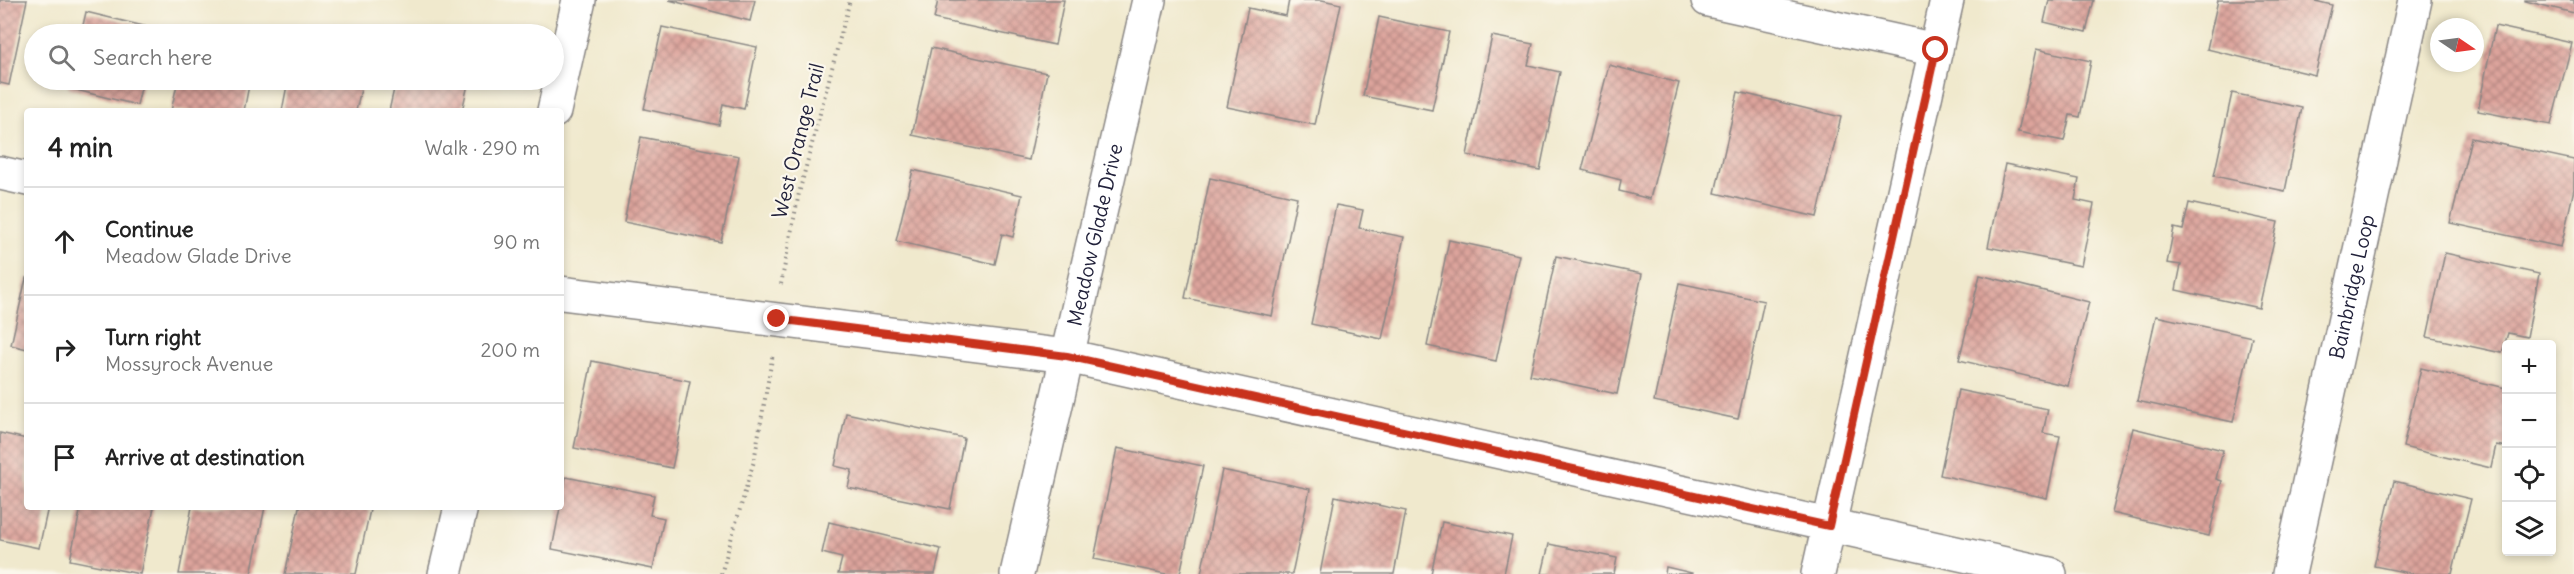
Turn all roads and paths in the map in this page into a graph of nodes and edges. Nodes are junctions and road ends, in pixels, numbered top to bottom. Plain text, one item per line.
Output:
1 (579, 0) edge
2 (850, 0) edge
3 (1149, 0) edge
4 (1708, 0) edge
5 (1947, 0) edge
6 (2415, 0) edge
7 (1936, 50) junction
8 (564, 67) edge
9 (559, 90) edge
10 (555, 108) edge
11 (0, 173) edge
12 (24, 178) edge
13 (780, 291) dead end
14 (564, 293) edge
15 (774, 343) dead end
16 (1067, 356) junction
17 (460, 510) edge
18 (1829, 526) junction
19 (445, 574) edge
20 (721, 574) edge
21 (1017, 574) edge
22 (1818, 574) edge
23 (2050, 574) edge
24 (2289, 574) edge

1 - 8 street
2 - 13 path, West Orange Trail
3 - 16 street, Meadow Glade Drive
4 - 7 street
5 - 7 street
6 - 24 street, Bainbridge Loop
7 - 18 street
9 - 10 street
11 - 12 street
14 - 16 street
15 - 20 path
16 - 18 street
16 - 21 street, Meadow Glade Drive
17 - 19 street
18 - 22 street
18 - 23 street

